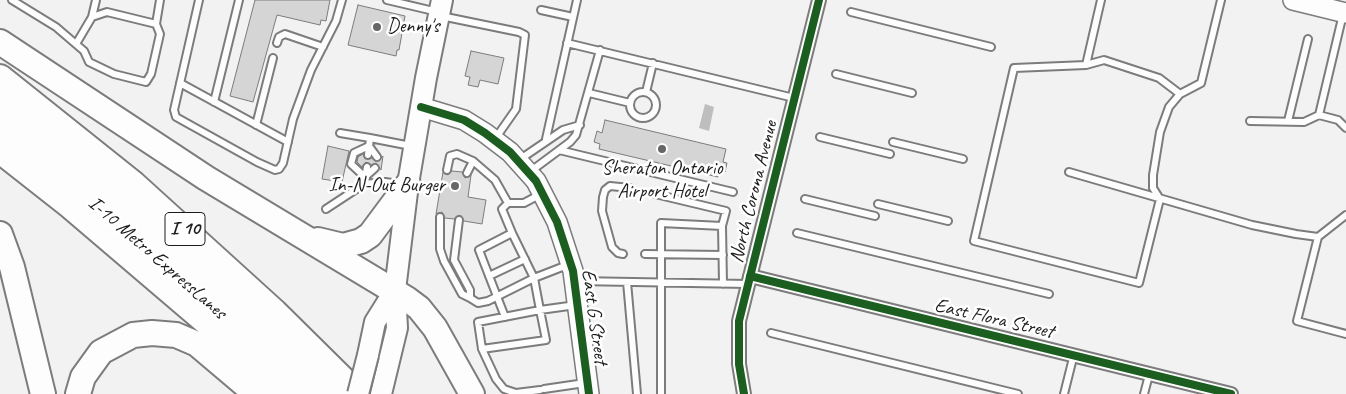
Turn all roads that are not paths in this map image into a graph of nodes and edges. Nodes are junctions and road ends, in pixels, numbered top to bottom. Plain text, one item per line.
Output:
1 (12, 0) edge
2 (96, 0) edge
3 (160, 0) edge
4 (199, 0) edge
5 (238, 0) edge
6 (342, 0) edge
7 (387, 0) edge
8 (577, 0) edge
9 (819, 0) edge
10 (1101, 0) edge
11 (1221, 0) edge
12 (1293, 0) edge
13 (439, 9) edge
14 (541, 10) dead end
15 (851, 12) dead end
16 (1345, 13) edge
17 (573, 17) junction
18 (92, 18) junction
19 (156, 24) junction
20 (1308, 38) dead end
21 (0, 42) edge
22 (277, 43) dead end
23 (567, 43) junction
24 (76, 44) junction
25 (991, 46) dead end
26 (323, 47) junction
27 (600, 50) junction
28 (273, 58) dead end
29 (652, 63) junction
30 (1086, 65) junction
31 (836, 74) dead end
32 (0, 77) edge
33 (180, 83) junction
34 (646, 92) junction
35 (589, 93) junction
36 (912, 93) dead end
37 (1180, 94) junction
38 (794, 98) junction
39 (0, 101) edge
40 (214, 102) junction
41 (630, 103) junction
42 (421, 107) junction
43 (1319, 115) junction
44 (1250, 121) dead end
45 (1288, 121) junction
46 (256, 125) junction
47 (580, 125) junction
48 (0, 128) edge
49 (1346, 128) edge
50 (340, 133) dead end
51 (820, 137) dead end
52 (370, 138) junction
53 (546, 139) junction
54 (494, 140) junction
55 (288, 142) junction
56 (893, 142) dead end
57 (370, 146) junction
58 (415, 147) junction
59 (559, 150) junction
60 (0, 151) edge
61 (890, 154) dead end
62 (368, 155) dead end
63 (377, 157) dead end
64 (963, 160) dead end
65 (473, 161) junction
66 (366, 167) dead end
67 (524, 167) junction
68 (375, 168) dead end
69 (447, 170) dead end
70 (1069, 172) dead end
71 (467, 173) dead end
72 (365, 180) junction
73 (408, 184) junction
74 (630, 188) dead end
75 (733, 192) dead end
76 (542, 194) junction
77 (655, 194) dead end
78 (805, 199) dead end
79 (1160, 199) junction
80 (508, 203) junction
81 (878, 204) dead end
82 (326, 209) dead end
83 (1346, 215) edge
84 (875, 216) dead end
85 (440, 217) dead end
86 (459, 220) dead end
87 (948, 221) dead end
88 (722, 226) junction
89 (290, 230) junction
90 (512, 232) junction
91 (797, 233) dead end
92 (0, 234) edge
93 (1318, 237) junction
94 (623, 254) dead end
95 (645, 254) dead end
96 (661, 254) junction
97 (723, 255) junction
98 (525, 259) junction
99 (573, 272) junction
100 (489, 276) junction
101 (534, 278) junction
102 (749, 280) junction
103 (627, 282) junction
104 (661, 282) junction
105 (723, 284) junction
106 (395, 290) junction
107 (1049, 294) dead end
108 (497, 295) junction
109 (470, 298) junction
110 (577, 305) junction
111 (540, 310) junction
112 (505, 317) junction
113 (771, 333) dead end
114 (1346, 334) edge
115 (482, 349) junction
116 (1074, 354) junction
117 (1149, 374) junction
118 (588, 389) edge
119 (43, 394) edge
120 (78, 394) edge
121 (256, 394) edge
122 (282, 394) edge
123 (308, 394) edge
124 (334, 394) edge
125 (358, 394) edge
126 (382, 394) edge
127 (472, 394) edge
128 (637, 394) edge
129 (661, 394) edge
130 (744, 394) edge
131 (1018, 394) edge
132 (1064, 394) edge
133 (1144, 394) edge
134 (1231, 394) edge

1 - 24 lane
2 - 18 lane
3 - 19 lane
4 - 33 lane
5 - 40 lane
6 - 26 lane
7 - 13 lane
8 - 17 lane
9 - 38 street, North Corona Avenue
10 - 30 lane
11 - 37 lane
12 - 16 street
13 - 42 main road
13 - 54 lane
14 - 17 lane
15 - 25 lane
16 - 43 lane
17 - 23 lane
18 - 19 lane
18 - 24 lane
19 - 24 lane
20 - 45 lane
21 - 89 highway
22 - 26 lane
23 - 27 lane
23 - 53 lane
26 - 55 lane
27 - 29 lane
27 - 35 lane
28 - 46 lane
29 - 34 lane
29 - 38 lane
30 - 37 lane
30 - 79 lane
31 - 36 lane
32 - 125 highway, I 10
33 - 40 lane
33 - 55 lane
34 - 41 lane
34 - 41 lane
35 - 41 lane
35 - 47 lane
37 - 79 lane
38 - 102 street, North Corona Avenue
39 - 124 highway, I-10 Metro ExpressLanes
40 - 46 lane
42 - 54 street, East G Street
42 - 58 main road
43 - 45 lane
43 - 49 lane
44 - 45 lane
46 - 55 lane
47 - 53 lane
47 - 59 lane
48 - 123 highway, I-10 Metro ExpressLanes
50 - 52 lane
51 - 61 lane
52 - 57 lane
52 - 58 lane
53 - 67 lane
54 - 67 street, East G Street
56 - 64 lane
57 - 62 lane
57 - 63 lane
57 - 72 lane
58 - 73 main road
59 - 67 lane
59 - 75 lane
60 - 122 highway
65 - 69 lane
65 - 71 lane
65 - 80 lane
66 - 72 lane
67 - 76 street, East G Street
68 - 72 lane
70 - 79 lane
72 - 73 lane
72 - 82 lane
73 - 89 highway
73 - 106 main road
74 - 94 lane
76 - 80 lane
76 - 99 street, East G Street
77 - 88 lane
78 - 84 lane
79 - 93 lane
80 - 90 lane
81 - 87 lane
83 - 93 lane
85 - 109 lane
86 - 109 lane
88 - 96 lane
88 - 97 lane
89 - 106 highway
90 - 98 lane
90 - 100 lane
91 - 107 lane
92 - 119 highway
93 - 114 lane
95 - 96 lane
96 - 97 lane
96 - 104 lane
97 - 105 lane
98 - 100 lane
98 - 101 lane
99 - 101 lane
99 - 103 lane
99 - 110 street, East G Street
100 - 108 lane
101 - 108 lane
101 - 111 lane
102 - 105 lane
102 - 116 street, East Flora Street
102 - 130 street, North Corona Avenue
103 - 104 lane
103 - 128 lane
104 - 105 lane
104 - 129 lane
106 - 125 main road, bridge
106 - 126 main road
106 - 127 highway
108 - 109 lane
108 - 112 lane
110 - 111 lane
110 - 118 street, East G Street
111 - 112 lane
111 - 115 lane
112 - 115 lane
113 - 131 lane
115 - 118 lane
116 - 117 street, East Flora Street
116 - 132 lane
117 - 133 lane
117 - 134 street, East Flora Street
120 - 121 highway

